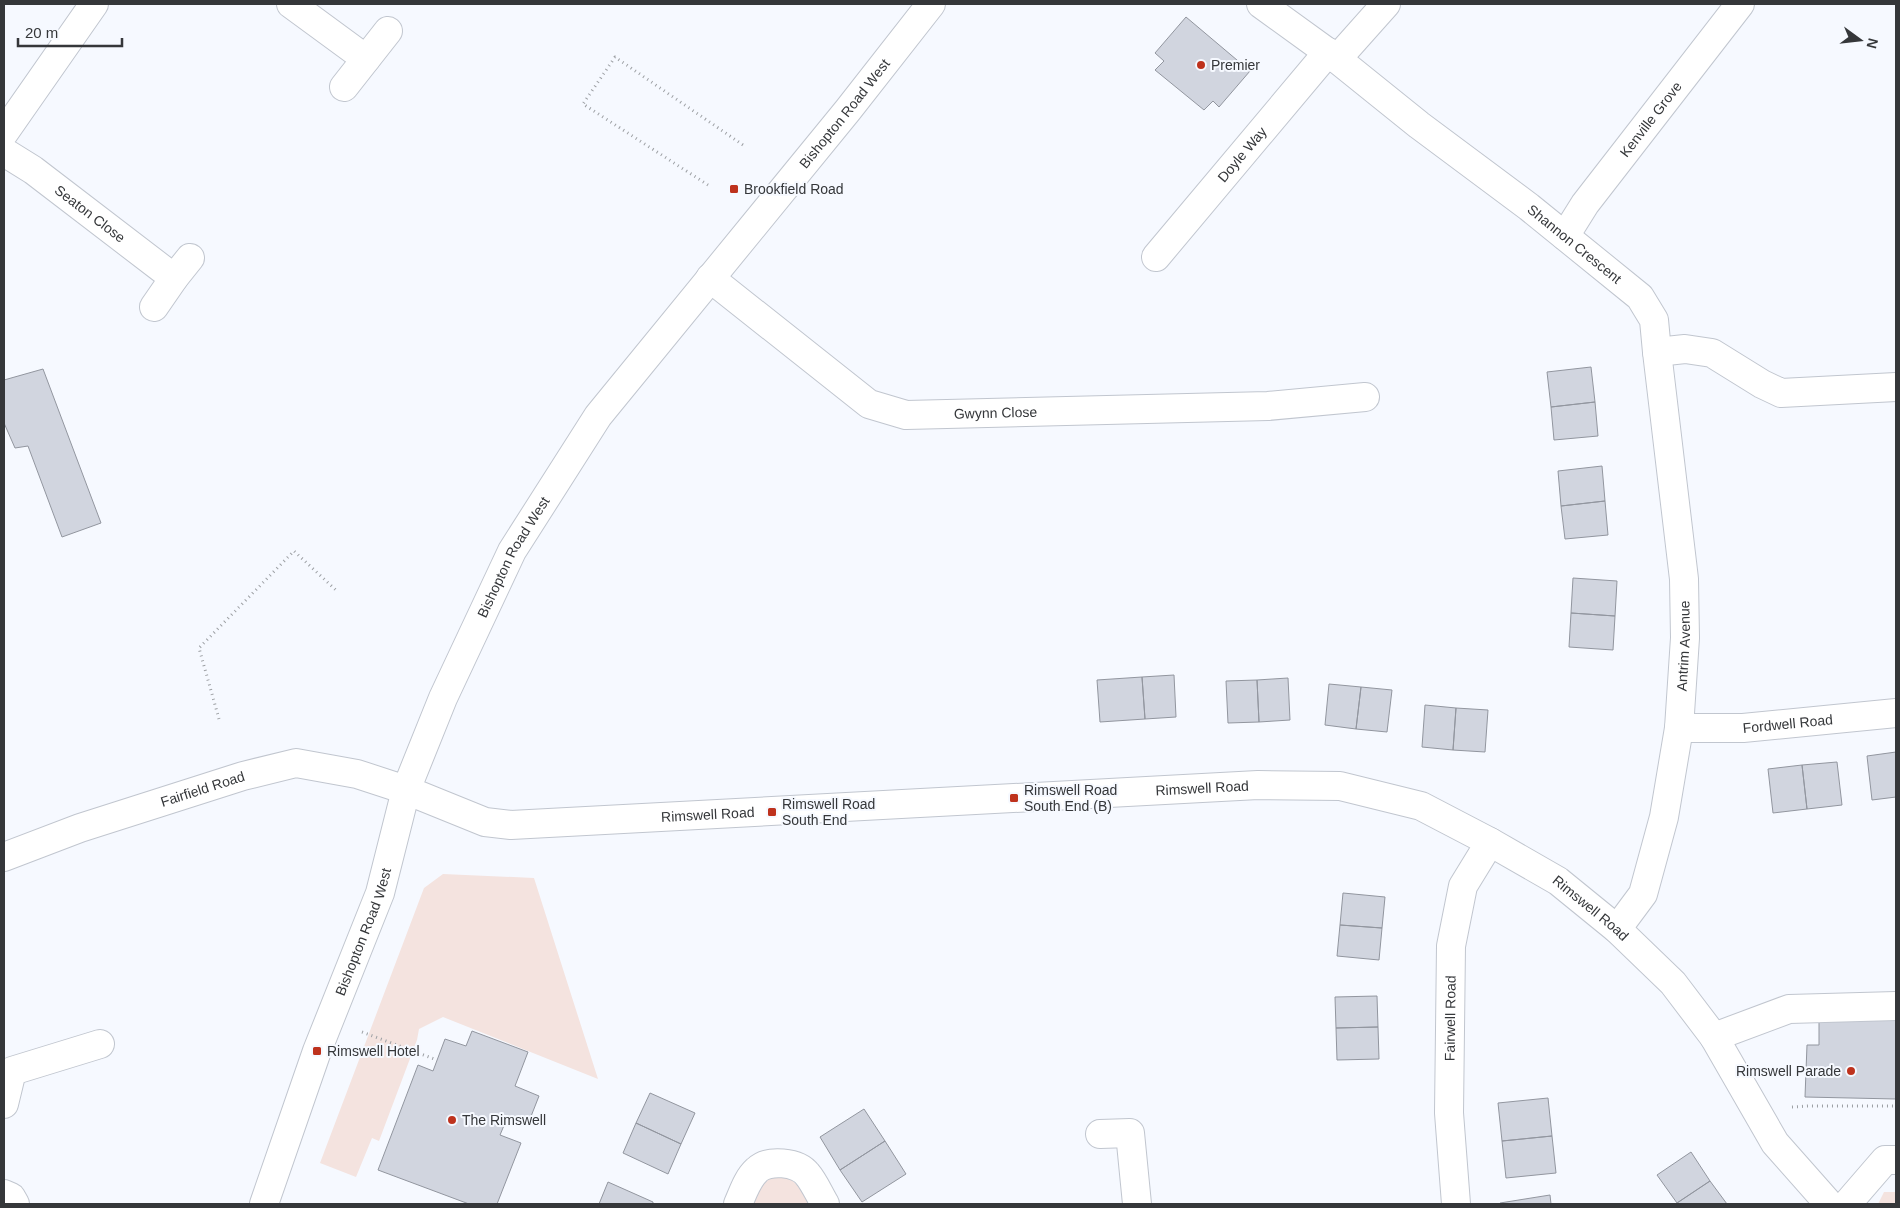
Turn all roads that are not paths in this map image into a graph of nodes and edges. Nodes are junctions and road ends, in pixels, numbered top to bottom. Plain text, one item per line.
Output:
1 (94, 4) edge
2 (291, 4) edge
3 (931, 4) edge
4 (1261, 4) edge
5 (1386, 4) edge
6 (1740, 4) edge
7 (388, 31) dead end
8 (1332, 56) junction
9 (366, 58) junction
10 (344, 87) dead end
11 (4, 133) edge
12 (4, 152) edge
13 (1565, 236) junction
14 (1156, 257) dead end
15 (710, 278) junction
16 (154, 307) dead end
17 (1657, 352) junction
18 (1896, 387) edge
19 (1365, 397) dead end
20 (1896, 713) edge
21 (1679, 728) junction
22 (406, 790) junction
23 (1490, 842) junction
24 (4, 857) edge
25 (1617, 929) junction
26 (1896, 1006) edge
27 (1714, 1038) junction
28 (100, 1044) dead end
29 (4, 1104) edge
30 (1100, 1134) dead end
31 (1896, 1160) edge
32 (4, 1194) edge
33 (15, 1204) edge
34 (264, 1204) edge
35 (738, 1204) edge
36 (825, 1204) edge
37 (1137, 1204) edge
38 (1456, 1204) edge
39 (1829, 1204) edge
40 (1847, 1204) edge

1 - 11 street
2 - 9 street
3 - 15 street, Bishopton Road West
4 - 8 street, Shannon Crescent
5 - 8 street, Doyle Way
6 - 13 street, Kenville Grove
7 - 9 street
8 - 13 street, Shannon Crescent
8 - 14 street, Doyle Way
9 - 10 street
12 - 16 street, Seaton Close
13 - 17 street, Shannon Crescent
15 - 19 street, Gwynn Close
15 - 22 street, Bishopton Road West
17 - 18 street
17 - 21 street, Antrim Avenue
20 - 21 street, Fordwell Road
21 - 25 street, Antrim Avenue
22 - 23 street, Rimswell Road
22 - 24 street, Fairfield Road
22 - 34 street, Bishopton Road West
23 - 25 street, Rimswell Road
23 - 38 street, Fairwell Road
25 - 27 street, Rimswell Road
26 - 27 street
27 - 39 street, Rimswell Road
28 - 29 street
30 - 37 street
31 - 40 street
32 - 33 street
35 - 36 street

